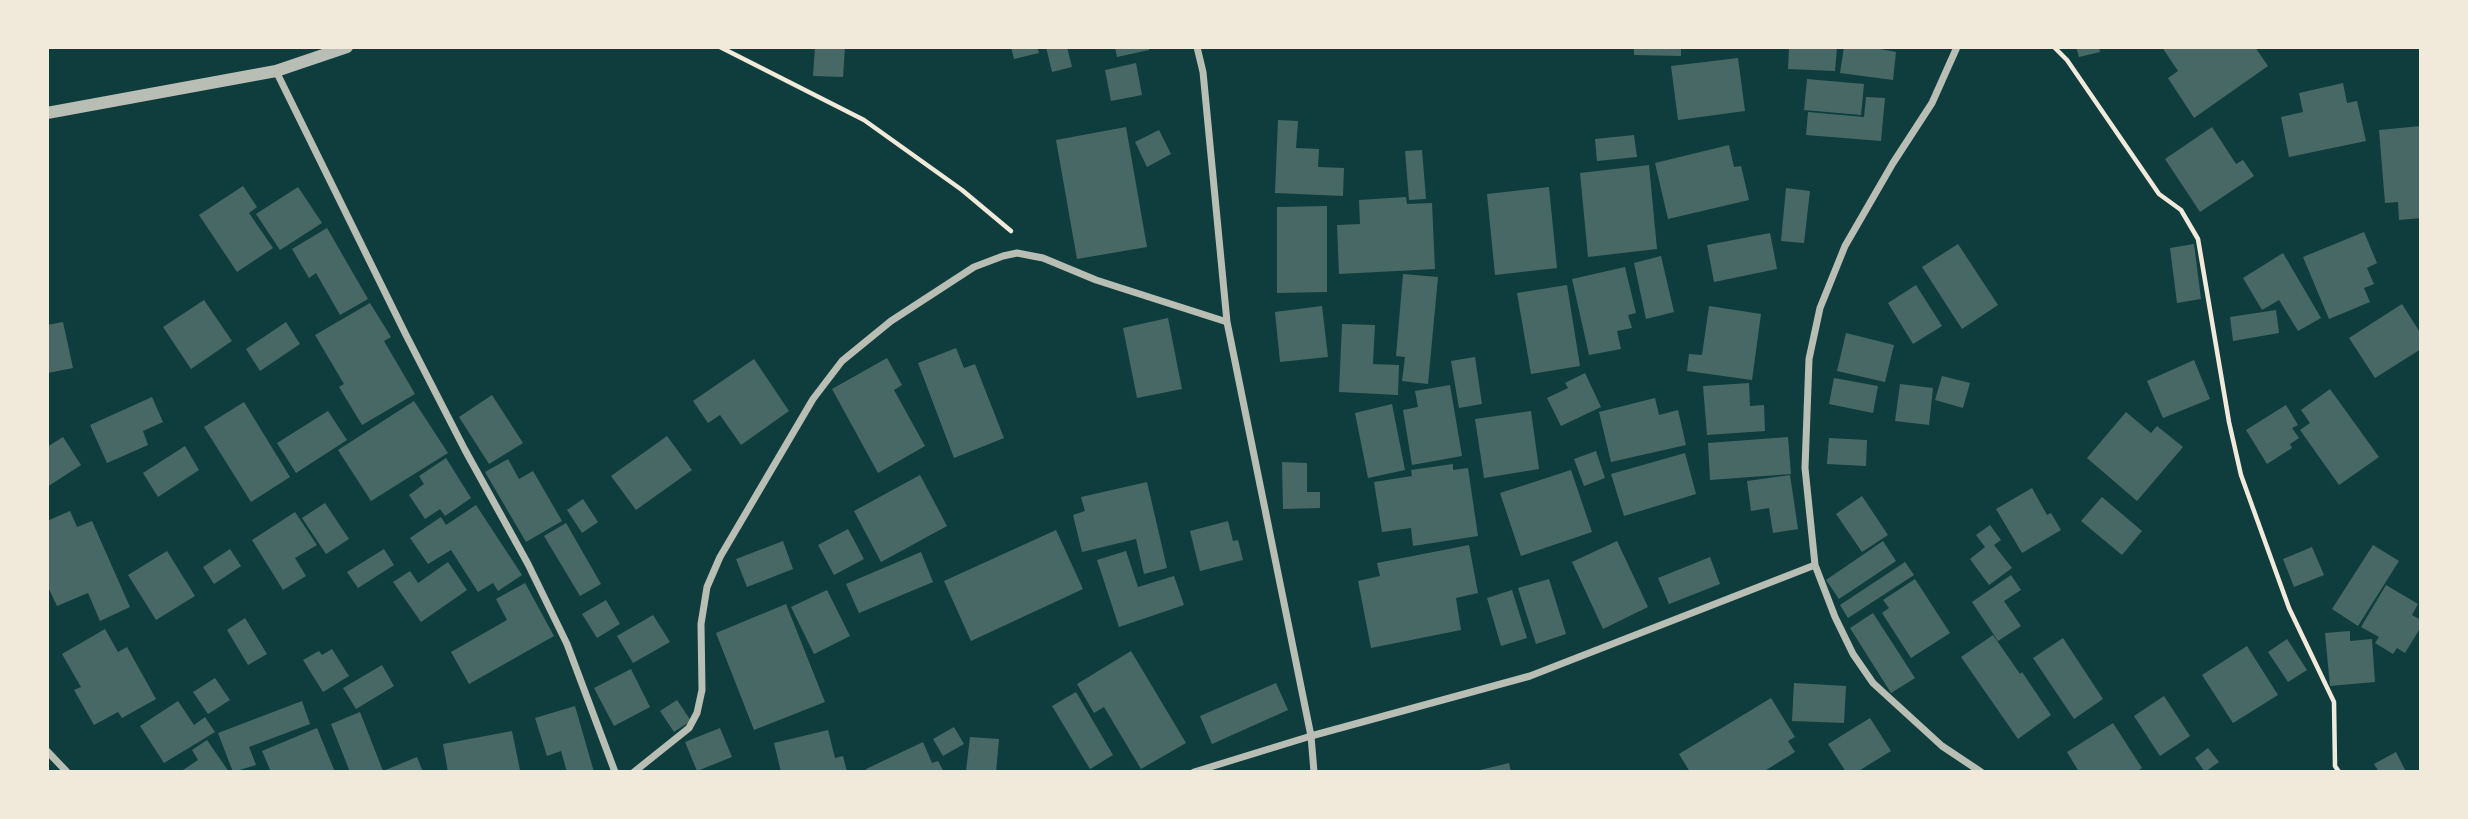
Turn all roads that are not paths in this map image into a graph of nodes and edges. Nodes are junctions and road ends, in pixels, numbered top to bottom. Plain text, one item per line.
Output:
1 (347, 47) edge
2 (1197, 47) edge
3 (1957, 47) edge
4 (276, 71) junction
5 (47, 113) edge
6 (1227, 322) junction
7 (1815, 565) junction
8 (1311, 736) junction
9 (47, 751) edge
10 (65, 771) edge
11 (615, 772) edge
12 (635, 772) edge
13 (1194, 772) edge
14 (1314, 772) edge
15 (1981, 772) edge

1 - 4 street
2 - 6 street
3 - 7 street
4 - 5 street
4 - 11 street
6 - 8 street
6 - 12 street
7 - 8 street
7 - 15 street
8 - 13 street
8 - 14 street
9 - 10 street

